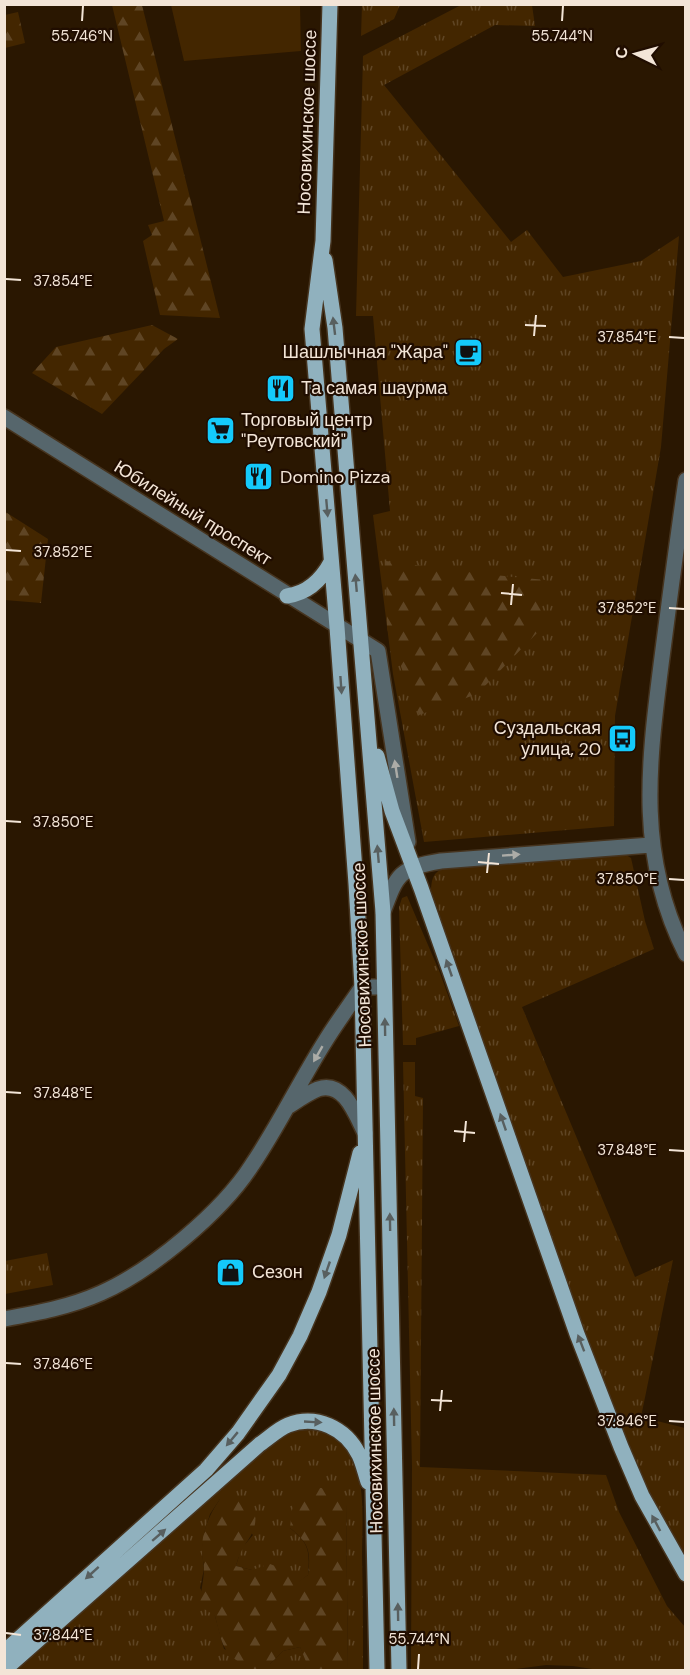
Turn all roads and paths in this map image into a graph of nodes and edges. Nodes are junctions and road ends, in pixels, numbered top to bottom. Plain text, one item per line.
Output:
1 (330, 4) edge
2 (323, 241) junction
3 (4, 417) edge
4 (686, 480) edge
5 (331, 562) junction
6 (287, 596) junction
7 (337, 627) junction
8 (360, 642) junction
9 (367, 717) junction
10 (651, 845) junction
11 (412, 869) junction
12 (383, 912) junction
13 (686, 954) edge
14 (362, 987) junction
15 (384, 987) junction
16 (286, 1107) junction
17 (365, 1133) junction
18 (4, 1319) edge
19 (373, 1498) junction
20 (686, 1574) edge
21 (4, 1652) edge
22 (4, 1671) edge
23 (377, 1671) edge
24 (399, 1671) edge

1 - 2 main road, Носовихинское шоссе
2 -> 5 main road, Носовихинское шоссе
8 -> 2 main road, Носовихинское шоссе
3 - 6 street, Юбилейный проспект
4 - 10 street
5 - 6 main road
5 - 7 main road, Носовихинское шоссе
6 - 7 street, Юбилейный проспект
7 - 8 street, Юбилейный проспект
7 -> 14 main road, Носовихинское шоссе
8 - 9 main road, Носовихинское шоссе
11 -> 8 street, Юбилейный проспект
9 - 11 main road
12 -> 9 main road, Носовихинское шоссе
11 -> 10 street
10 - 13 street
11 - 12 street
20 -> 11 main road
12 - 15 main road, Носовихинское шоссе
14 - 15 street
14 -> 16 street
14 - 17 main road, Носовихинское шоссе
24 -> 15 main road, Носовихинское шоссе
16 - 17 street
16 - 18 street
17 - 19 main road, Носовихинское шоссе
17 -> 21 main road
22 -> 19 main road
19 - 23 main road, Носовихинское шоссе

